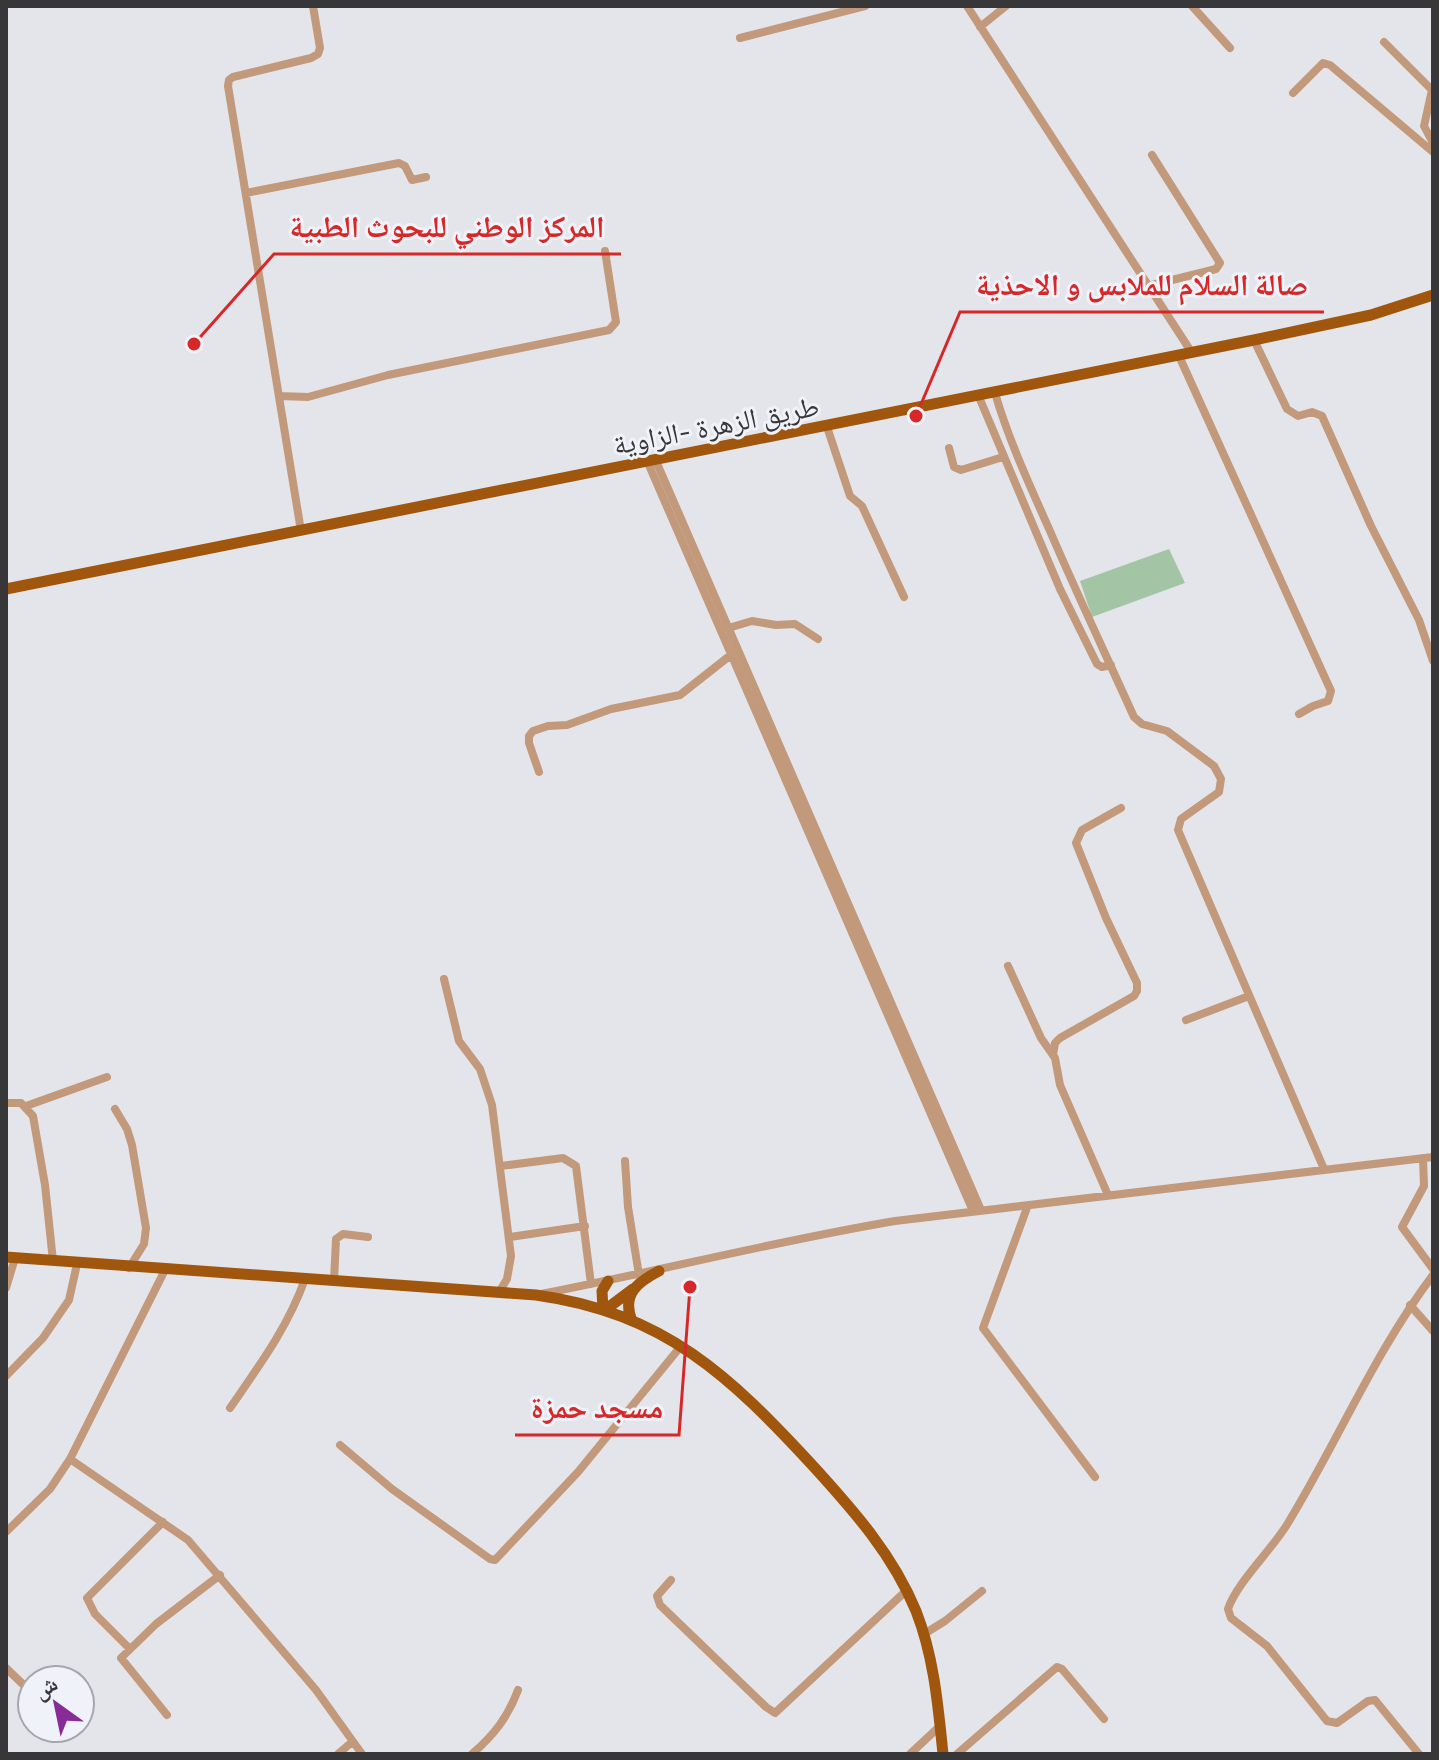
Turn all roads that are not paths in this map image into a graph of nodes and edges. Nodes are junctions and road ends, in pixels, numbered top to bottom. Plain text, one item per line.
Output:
1 (313, 6) edge
2 (865, 6) edge
3 (967, 6) edge
4 (1006, 6) edge
5 (1192, 6) edge
6 (980, 27) junction
7 (740, 38) dead end
8 (1384, 42) dead end
9 (1230, 48) dead end
10 (1293, 93) dead end
11 (1433, 143) edge
12 (1433, 152) edge
13 (1152, 155) dead end
14 (426, 177) dead end
15 (246, 193) junction
16 (605, 251) dead end
17 (1148, 286) junction
18 (1433, 295) edge
19 (1254, 340) junction
20 (1186, 354) junction
21 (995, 393) junction
22 (279, 396) junction
23 (979, 397) junction
24 (827, 427) junction
25 (1010, 439) junction
26 (998, 445) junction
27 (949, 448) dead end
28 (1003, 457) junction
29 (652, 462) junction
30 (301, 531) junction
31 (6, 589) edge
32 (904, 597) dead end
33 (725, 629) junction
34 (818, 639) dead end
35 (732, 654) junction
36 (1433, 661) edge
37 (1111, 665) junction
38 (1299, 714) dead end
39 (539, 772) dead end
40 (1121, 808) dead end
41 (1008, 966) dead end
42 (444, 979) dead end
43 (1249, 996) junction
44 (1186, 1020) dead end
45 (1053, 1055) junction
46 (107, 1077) dead end
47 (6, 1103) edge
48 (26, 1106) junction
49 (115, 1109) dead end
50 (1428, 1157) edge
51 (625, 1161) dead end
52 (501, 1166) junction
53 (1324, 1169) junction
54 (1108, 1195) junction
55 (1028, 1205) junction
56 (977, 1210) junction
57 (585, 1226) junction
58 (368, 1237) dead end
59 (510, 1237) junction
60 (11, 1258) edge
61 (53, 1261) junction
62 (77, 1264) junction
63 (129, 1268) junction
64 (165, 1270) junction
65 (659, 1271) junction
66 (1433, 1272) edge
67 (639, 1275) junction
68 (305, 1279) junction
69 (334, 1281) junction
70 (608, 1281) junction
71 (591, 1284) junction
72 (6, 1288) edge
73 (633, 1289) junction
74 (499, 1292) junction
75 (536, 1295) junction
76 (1410, 1305) junction
77 (604, 1310) junction
78 (632, 1321) junction
79 (1433, 1331) edge
80 (681, 1346) junction
81 (6, 1376) edge
82 (230, 1408) dead end
83 (340, 1445) dead end
84 (70, 1459) junction
85 (1095, 1477) dead end
86 (163, 1522) junction
87 (6, 1532) edge
88 (220, 1575) junction
89 (671, 1580) dead end
90 (907, 1590) junction
91 (982, 1591) dead end
92 (924, 1634) junction
93 (130, 1649) junction
94 (518, 1690) dead end
95 (167, 1715) dead end
96 (1104, 1719) dead end
97 (940, 1726) junction
98 (352, 1742) junction
99 (338, 1754) edge
100 (362, 1754) edge
101 (472, 1754) edge
102 (910, 1754) edge
103 (943, 1754) edge
104 (957, 1754) edge
105 (1419, 1754) edge

1 - 15 street
2 - 7 street
3 - 6 street
4 - 6 street
5 - 9 street
6 - 17 street
8 - 11 street
10 - 12 street
13 - 17 street
14 - 15 street
15 - 22 street
16 - 22 street
17 - 20 street
18 - 19 main road, طريق الزهرة -الزاوية
19 - 20 main road, طريق الزهرة -الزاوية
19 - 36 street
20 - 21 main road, طريق الزهرة -الزاوية
20 - 38 street
21 - 23 main road, طريق الزهرة -الزاوية
21 - 25 street
22 - 30 street
23 - 24 main road, طريق الزهرة -الزاوية
23 - 26 street
24 - 29 main road, طريق الزهرة -الزاوية
24 - 32 street
25 - 26 street
25 - 37 street
26 - 28 street
27 - 28 street
28 - 37 street
29 - 30 main road, طريق الزهرة -الزاوية
29 - 33 street
30 - 31 main road, طريق الزهرة -الزاوية
33 - 34 street
33 - 35 street
33 - 56 street
35 - 39 street
35 - 56 street
37 - 43 street
40 - 45 street
41 - 45 street
42 - 52 street
43 - 44 street
43 - 53 street
45 - 54 street
46 - 48 street
47 - 48 street
48 - 61 street
49 - 63 street
50 - 53 street
50 - 66 street
51 - 67 street
52 - 57 street
52 - 59 street
53 - 54 street
54 - 55 street
55 - 56 street
55 - 85 street
56 - 65 street
57 - 59 street
57 - 71 street
58 - 69 street
59 - 74 street
60 - 61 main road
60 - 72 street
61 - 62 main road
62 - 63 main road
62 - 81 street
63 - 64 main road
64 - 68 main road
64 - 84 street
65 - 67 street
65 - 73 main road
66 - 76 street
67 - 70 street
68 - 69 main road
68 - 82 street
69 - 74 main road
70 - 71 street
70 - 77 main road
71 - 75 street
73 - 77 main road
73 - 78 main road
74 - 75 main road
75 - 77 main road
76 - 79 street
76 - 105 street
77 - 78 main road
78 - 80 main road
80 - 83 street
80 - 90 main road
84 - 86 street
84 - 87 street
86 - 88 street
86 - 93 street
88 - 93 street
88 - 98 street
89 - 90 street
90 - 92 main road
91 - 92 street
92 - 97 main road
93 - 95 street
94 - 101 street
96 - 104 street
97 - 102 street
97 - 103 main road
98 - 99 street
98 - 100 street

